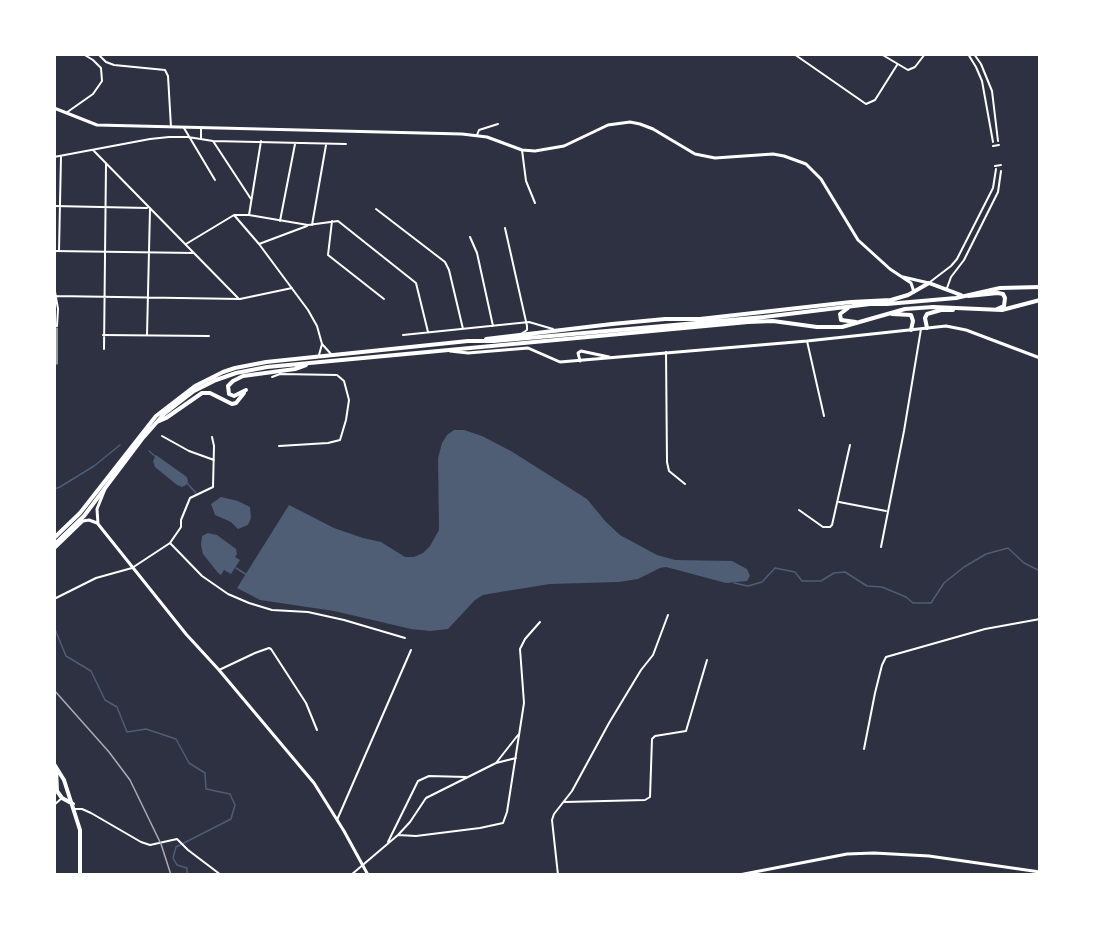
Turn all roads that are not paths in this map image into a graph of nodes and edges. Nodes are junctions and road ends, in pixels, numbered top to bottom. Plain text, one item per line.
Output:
1 (83, 54) edge
2 (98, 54) edge
3 (794, 54) edge
4 (802, 54) edge
5 (881, 54) edge
6 (925, 54) edge
7 (968, 54) edge
8 (975, 54) edge
9 (799, 58) junction
10 (897, 65) junction
11 (54, 108) edge
12 (66, 113) junction
13 (498, 123) dead end
14 (171, 127) junction
15 (184, 128) junction
16 (201, 128) junction
17 (477, 135) junction
18 (188, 137) junction
19 (201, 139) junction
20 (213, 141) junction
21 (261, 141) junction
22 (295, 144) junction
23 (326, 144) junction
24 (346, 144) dead end
25 (93, 150) junction
26 (522, 150) junction
27 (61, 156) junction
28 (54, 157) edge
29 (106, 164) junction
30 (1001, 165) dead end
31 (1001, 171) dead end
32 (215, 180) dead end
33 (251, 200) junction
34 (535, 203) dead end
35 (54, 206) edge
36 (61, 206) junction
37 (105, 207) junction
38 (149, 208) junction
39 (376, 209) dead end
40 (234, 215) junction
41 (249, 215) junction
42 (280, 221) junction
43 (332, 221) junction
44 (310, 225) junction
45 (505, 228) dead end
46 (470, 237) dead end
47 (186, 244) junction
48 (260, 244) junction
49 (54, 251) edge
50 (59, 251) junction
51 (105, 252) junction
52 (149, 252) junction
53 (194, 253) junction
54 (902, 277) junction
55 (929, 283) junction
56 (54, 286) edge
57 (1040, 287) edge
58 (292, 288) junction
59 (948, 291) junction
60 (914, 292) junction
61 (56, 296) junction
62 (962, 296) junction
63 (104, 297) junction
64 (149, 298) junction
65 (240, 299) junction
66 (384, 299) dead end
67 (1040, 300) edge
68 (873, 302) junction
69 (982, 310) junction
70 (888, 314) junction
71 (526, 322) junction
72 (55, 326) edge
73 (493, 326) junction
74 (927, 328) junction
75 (463, 329) junction
76 (921, 329) junction
77 (556, 330) junction
78 (911, 330) junction
79 (428, 332) junction
80 (521, 334) junction
81 (103, 335) junction
82 (147, 335) junction
83 (403, 335) dead end
84 (209, 336) dead end
85 (468, 341) junction
86 (807, 341) junction
87 (322, 344) junction
88 (104, 349) dead end
89 (444, 350) junction
90 (666, 352) junction
91 (337, 356) junction
92 (613, 358) junction
93 (1040, 358) edge
94 (580, 361) junction
95 (311, 363) junction
96 (57, 364) dead end
97 (253, 364) junction
98 (272, 377) dead end
99 (824, 416) dead end
100 (156, 422) junction
101 (162, 436) dead end
102 (212, 437) dead end
103 (850, 445) dead end
104 (279, 446) dead end
105 (214, 460) junction
106 (685, 484) dead end
107 (107, 485) junction
108 (838, 502) junction
109 (800, 510) dead end
110 (887, 511) junction
111 (99, 524) junction
112 (54, 538) edge
113 (170, 543) junction
114 (54, 547) edge
115 (881, 547) dead end
116 (132, 568) junction
117 (54, 599) edge
118 (668, 615) dead end
119 (1040, 619) edge
120 (540, 622) dead end
121 (405, 638) dead end
122 (411, 650) dead end
123 (707, 660) dead end
124 (219, 670) junction
125 (317, 730) dead end
126 (520, 732) junction
127 (864, 749) dead end
128 (516, 758) junction
129 (496, 763) junction
130 (55, 765) edge
131 (469, 777) junction
132 (64, 780) junction
133 (56, 782) junction
134 (69, 792) junction
135 (62, 798) junction
136 (565, 802) junction
137 (54, 805) edge
138 (74, 807) junction
139 (337, 820) junction
140 (398, 835) junction
141 (387, 845) junction
142 (362, 864) junction
143 (1040, 872) edge
144 (80, 875) edge
145 (221, 875) edge
146 (351, 875) edge
147 (369, 875) edge
148 (558, 875) edge
149 (739, 875) edge

1 - 12 street
2 - 14 street
3 - 9 street
4 - 9 street
5 - 10 street
6 - 10 street
7 - 8 street
9 - 10 street
11 - 12 street
12 - 14 street
13 - 17 street
14 - 15 street
15 - 16 street
15 - 18 street
16 - 17 street
16 - 19 street
17 - 26 street
18 - 19 street
18 - 25 street
18 - 32 street
19 - 20 street
20 - 21 street
20 - 33 street
21 - 22 street
21 - 33 street
22 - 23 street
22 - 42 street
23 - 24 street
23 - 44 street
25 - 27 street
25 - 29 street
26 - 34 street
26 - 54 street
27 - 28 street
27 - 36 street
29 - 37 street
29 - 38 street
30 - 55 street
31 - 59 street
33 - 41 street
35 - 36 street
36 - 37 street
36 - 50 street
37 - 38 street
37 - 51 street
38 - 47 street
38 - 52 street
39 - 75 street
40 - 41 street
40 - 47 street
40 - 48 street
41 - 42 street
42 - 44 street
43 - 44 street
43 - 66 street
43 - 79 street
44 - 48 street
45 - 71 street
46 - 73 street
47 - 53 street
48 - 58 street
49 - 50 street
50 - 51 street
51 - 52 street
51 - 63 street
52 - 53 street
52 - 64 street
53 - 65 street
54 - 55 street
54 - 60 street
55 - 59 main road
55 - 60 main road
56 - 61 street
57 - 62 main road
58 - 65 street
58 - 87 street
59 - 62 main road
60 - 68 main road
61 - 63 street
61 - 72 street
62 - 68 main road
62 - 69 main road
63 - 64 street
63 - 81 street
64 - 65 street
64 - 82 street
67 - 69 main road
68 - 70 main road
68 - 77 main road
68 - 85 main road
69 - 70 main road
69 - 74 main road
70 - 78 main road
70 - 89 main road
71 - 73 street
71 - 77 street
71 - 80 street
72 - 96 lane
73 - 75 street
74 - 76 street
74 - 93 street
75 - 79 street
76 - 78 street
76 - 110 street
77 - 80 main road
78 - 86 street
79 - 83 street
80 - 85 main road
81 - 82 street
81 - 88 street
82 - 84 street
85 - 91 main road
86 - 90 street
86 - 99 street
87 - 91 street
87 - 97 street
89 - 94 street
89 - 95 main road
90 - 92 street
90 - 106 street
91 - 97 main road
92 - 94 street
92 - 94 street
95 - 100 main road
95 - 100 main road
97 - 112 main road
98 - 104 street
100 - 107 main road
101 - 105 street
102 - 105 street
103 - 108 street
105 - 113 street
107 - 111 street
107 - 114 main road
108 - 109 street
108 - 110 street
110 - 115 street
111 - 114 street
111 - 116 street
113 - 116 street
113 - 121 street
116 - 117 street
116 - 124 street
118 - 136 street
119 - 127 street
120 - 126 street
122 - 139 street
123 - 136 street
124 - 125 street
124 - 139 street
126 - 128 street
126 - 129 street
128 - 129 street
128 - 140 street
129 - 131 street
130 - 132 main road
130 - 133 main road
131 - 140 street
131 - 141 street
132 - 133 main road
132 - 134 main road
133 - 135 main road
134 - 135 main road
134 - 138 main road
135 - 137 street
135 - 138 main road
136 - 148 street
138 - 144 main road
138 - 145 street
139 - 142 street
140 - 141 street
141 - 142 street
142 - 146 street
142 - 147 street
143 - 149 street

